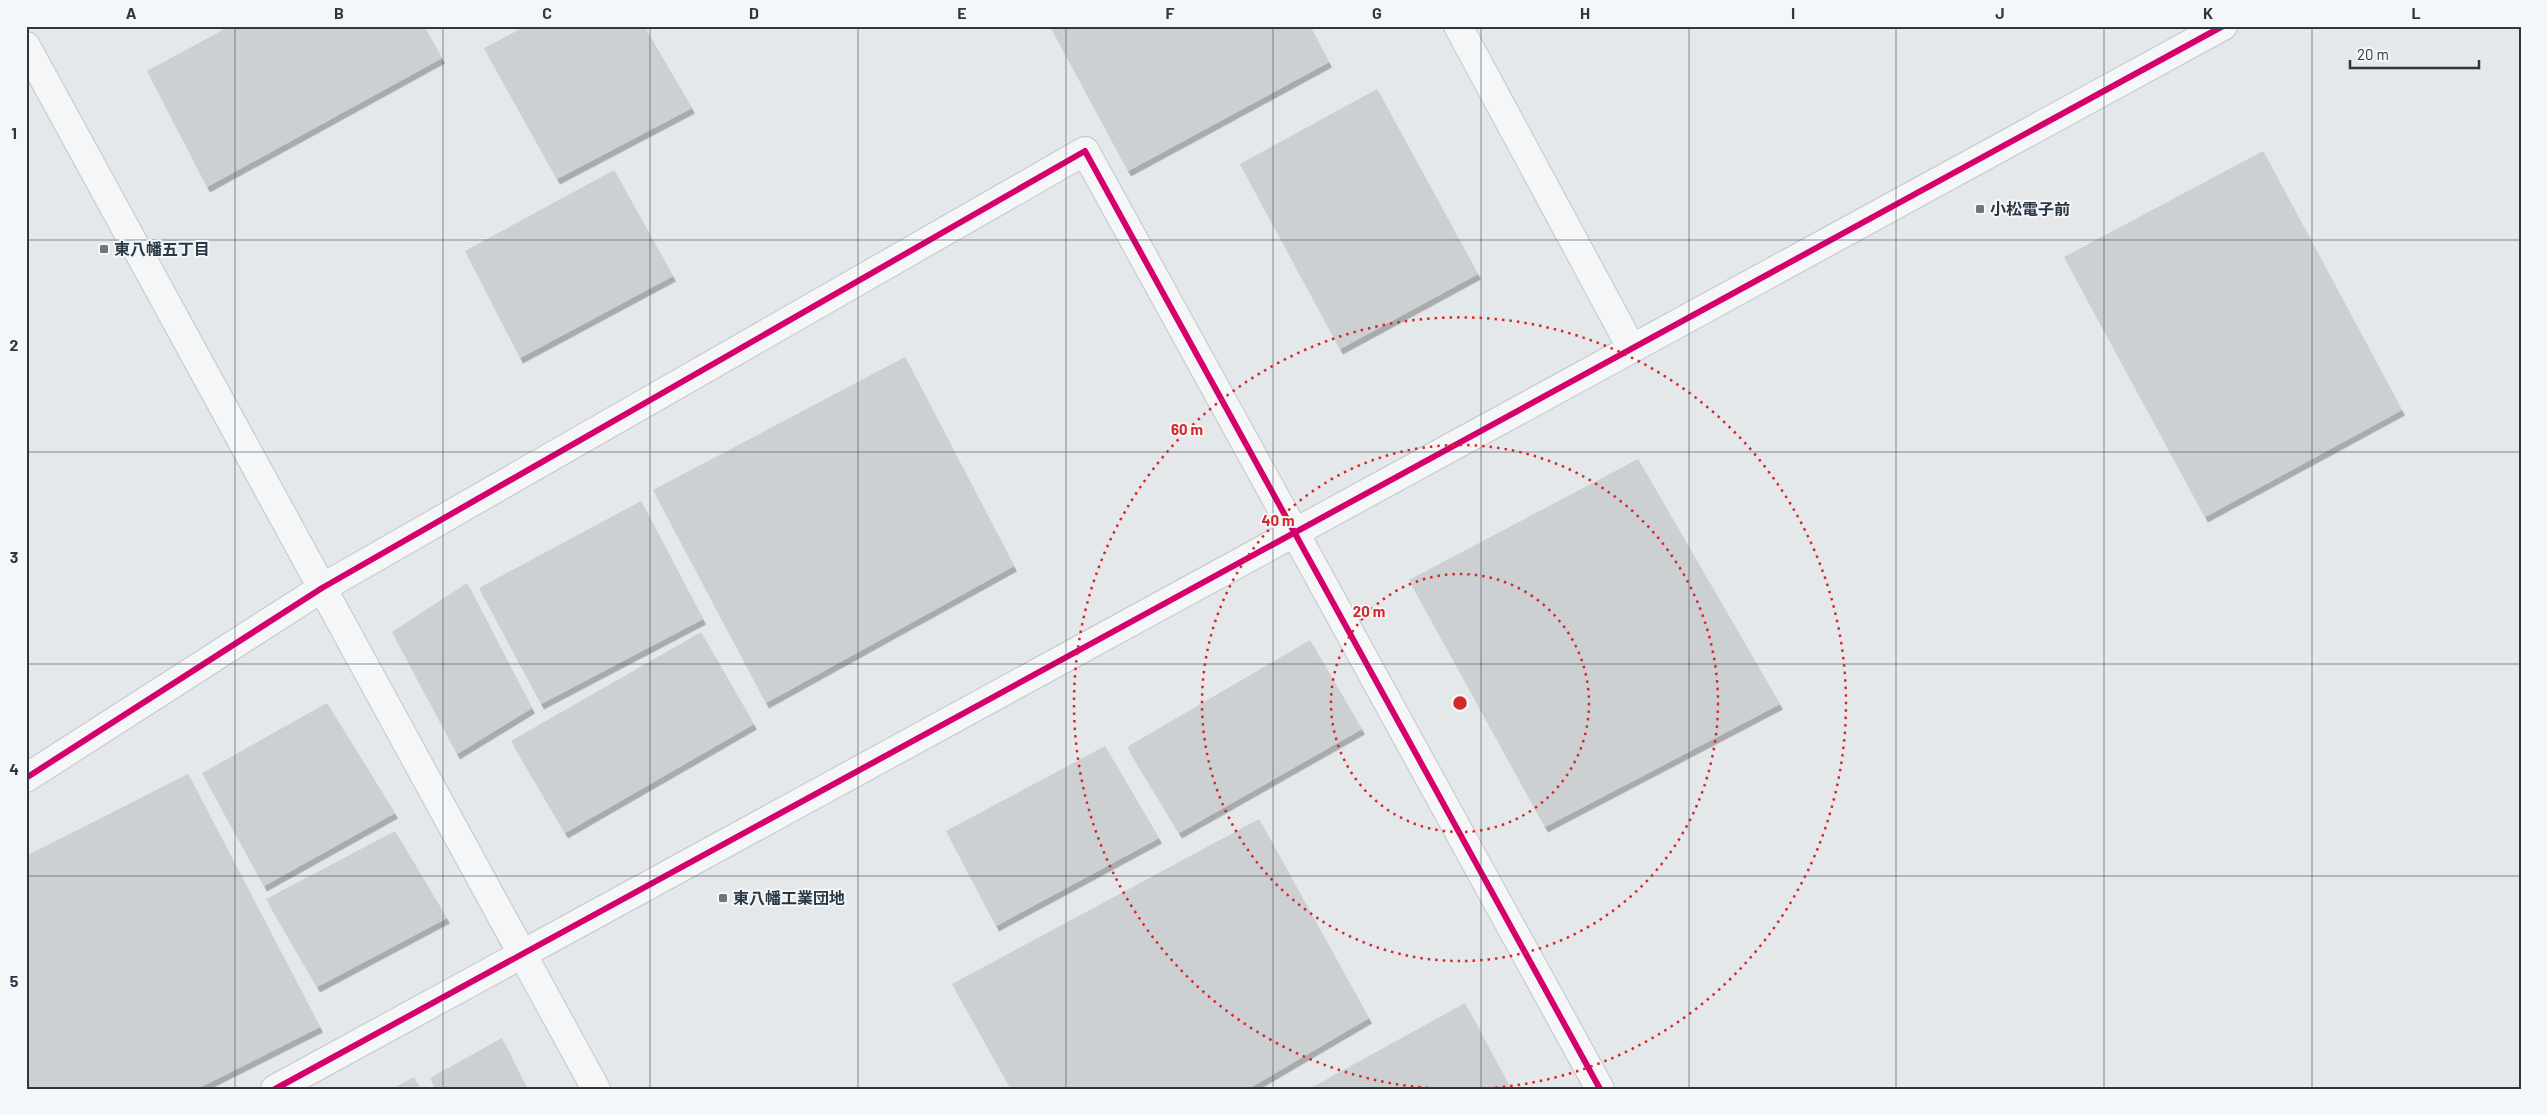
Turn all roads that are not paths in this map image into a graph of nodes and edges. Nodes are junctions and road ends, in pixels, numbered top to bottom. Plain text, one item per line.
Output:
1 (1458, 26) edge
2 (2224, 26) edge
3 (26, 46) edge
4 (1632, 348) junction
5 (1295, 533) junction
6 (322, 588) junction
7 (26, 778) edge
8 (522, 954) junction
9 (275, 1089) edge
10 (596, 1089) edge
11 (1600, 1089) edge

1 - 4 street
2 - 4 street
3 - 6 street
4 - 5 street
5 - 6 street
5 - 8 street
5 - 11 street
6 - 7 street
6 - 8 street
8 - 9 street
8 - 10 street

